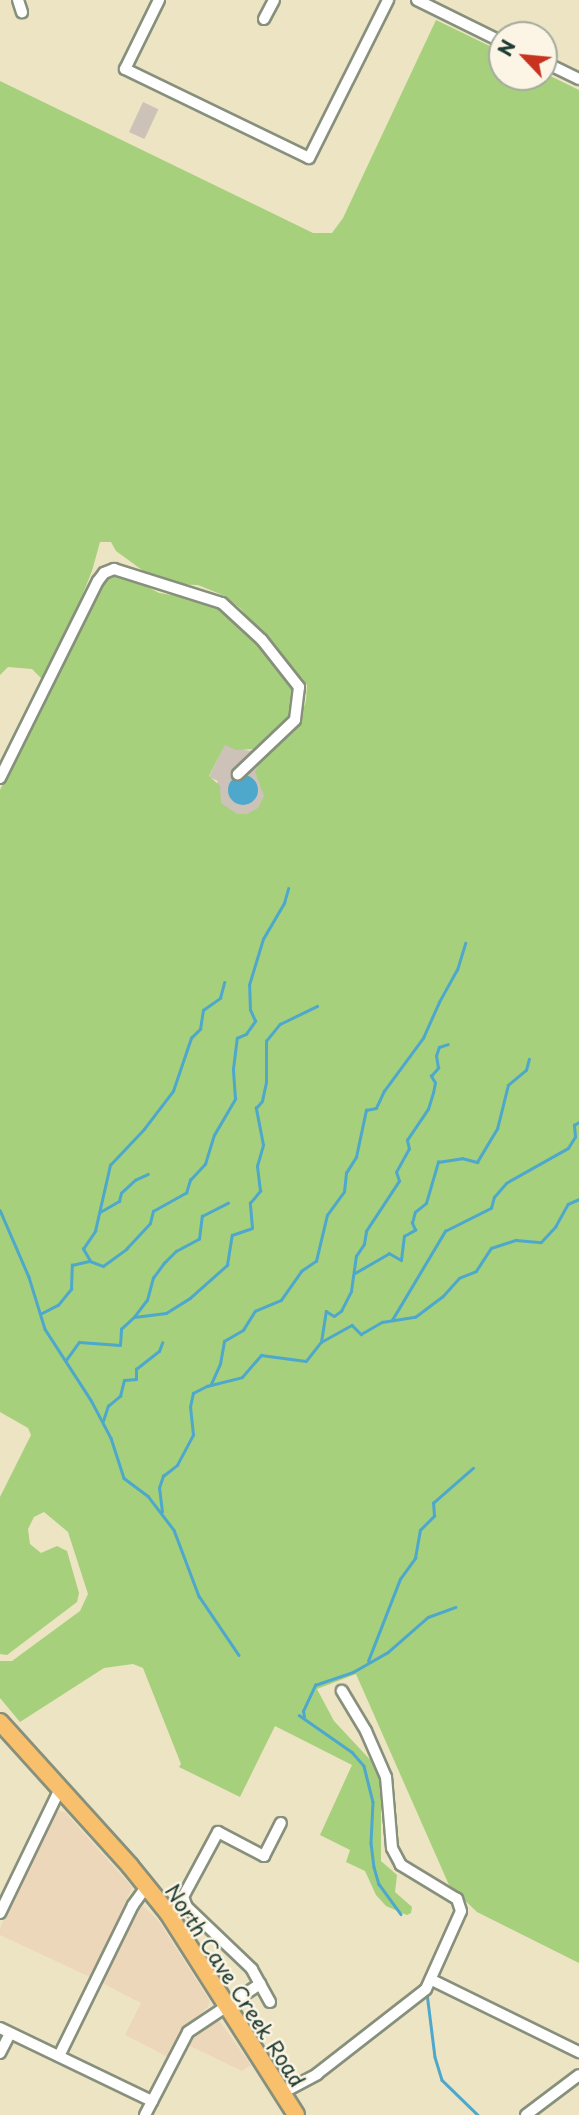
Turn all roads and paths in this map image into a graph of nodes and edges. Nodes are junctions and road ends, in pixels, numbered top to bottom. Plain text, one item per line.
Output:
1 (18, 0) edge
2 (159, 0) edge
3 (274, 0) edge
4 (388, 0) edge
5 (417, 0) edge
6 (22, 12) dead end
7 (264, 19) dead end
8 (488, 35) edge
9 (558, 69) edge
10 (579, 79) edge
11 (238, 775) dead end
12 (0, 778) edge
13 (342, 1690) dead end
14 (0, 1722) edge
15 (60, 1789) junction
16 (281, 1824) dead end
17 (148, 1886) junction
18 (0, 1913) edge
19 (432, 1980) junction
20 (260, 1984) junction
21 (270, 2002) dead end
22 (226, 2005) junction
23 (5, 2030) edge
24 (579, 2052) edge
25 (0, 2053) edge
26 (59, 2056) junction
27 (579, 2075) edge
28 (282, 2093) junction
29 (152, 2101) junction
30 (145, 2115) edge
31 (296, 2115) edge
32 (526, 2115) edge

1 - 6 street
2 - 4 street
3 - 7 street
5 - 8 street
9 - 10 street
11 - 12 street
13 - 19 street
14 - 15 main road, North Cave Creek Road
15 - 17 main road, North Cave Creek Road
15 - 18 street
16 - 20 street
17 - 22 main road, North Cave Creek Road
17 - 26 street
19 - 24 street
19 - 28 street
20 - 21 street
20 - 22 street
22 - 28 main road, North Cave Creek Road
22 - 29 street
23 - 25 street
23 - 26 street
26 - 29 street
27 - 32 street
28 - 31 main road, North Cave Creek Road
29 - 30 street

